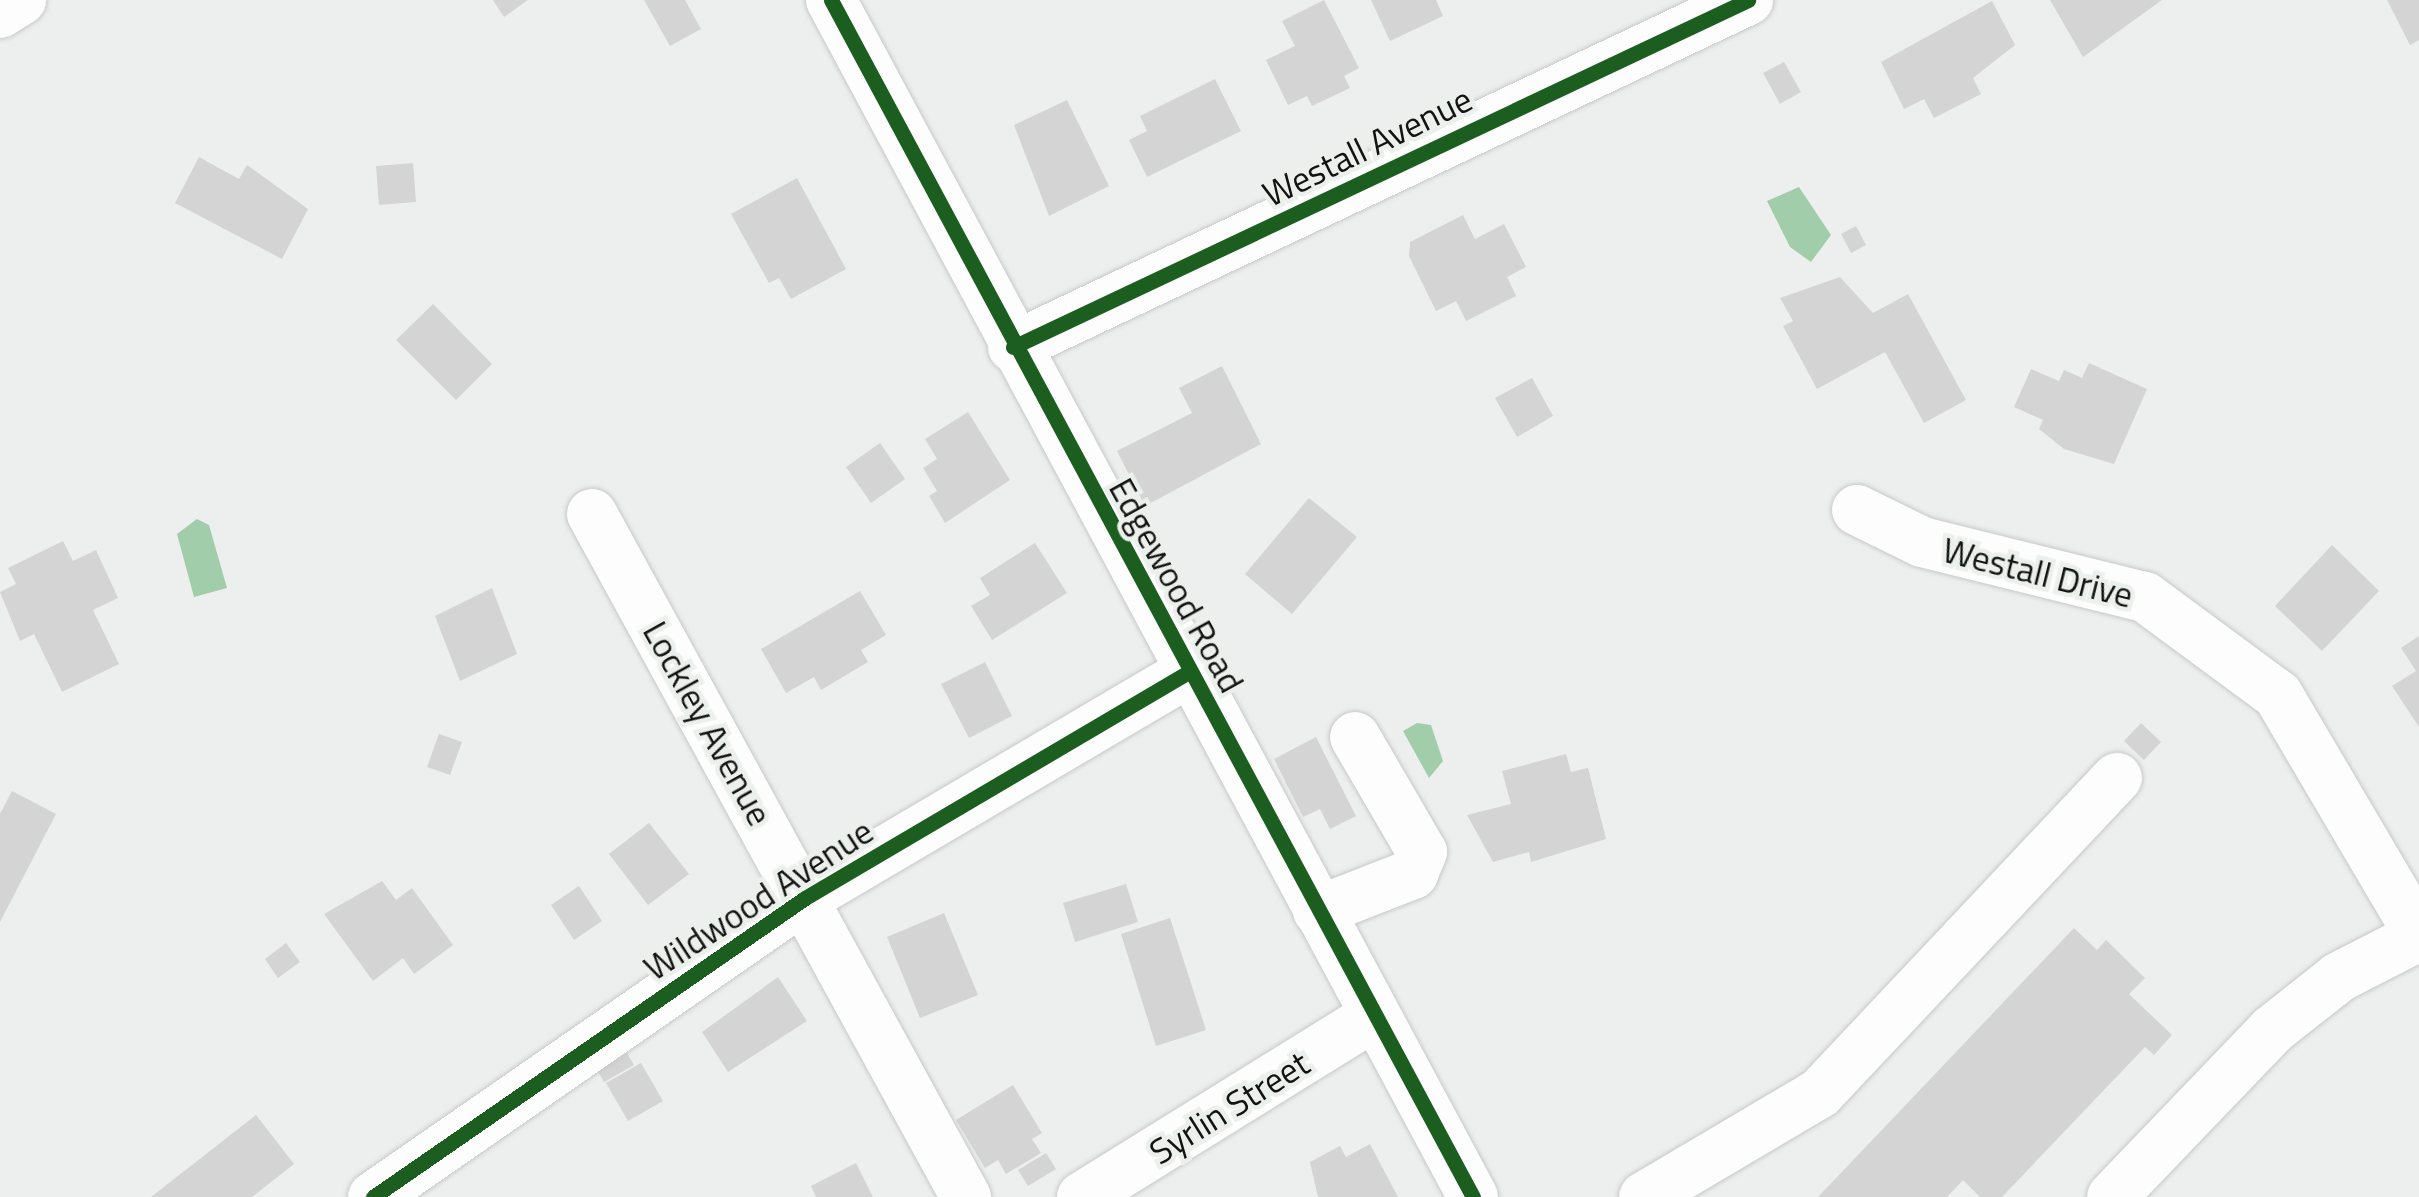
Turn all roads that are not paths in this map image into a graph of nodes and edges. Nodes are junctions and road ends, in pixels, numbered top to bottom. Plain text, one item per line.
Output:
1 (21, 0) edge
2 (831, 0) edge
3 (1748, 0) edge
4 (0, 12) edge
5 (1013, 347) junction
6 (1858, 510) dead end
7 (592, 514) dead end
8 (1190, 671) junction
9 (1355, 737) dead end
10 (2118, 778) dead end
11 (806, 898) junction
12 (1318, 911) junction
13 (2419, 935) edge
14 (1374, 1016) junction
15 (373, 1197) edge
16 (966, 1197) edge
17 (1082, 1197) edge
18 (1473, 1197) edge
19 (1644, 1197) edge
20 (2112, 1197) edge

1 - 4 street
2 - 5 street, Edgewood Road
3 - 5 street, Westall Avenue
5 - 8 street, Edgewood Road
6 - 13 street, Westall Drive
7 - 11 street, Lockley Avenue
8 - 11 street, Wildwood Avenue
8 - 12 street, Edgewood Road
9 - 12 street
10 - 19 street
11 - 15 street, Wildwood Avenue
11 - 16 street, Lockley Avenue
12 - 14 street, Edgewood Road
13 - 20 street
14 - 17 street, Syrlin Street
14 - 18 street, Edgewood Road

